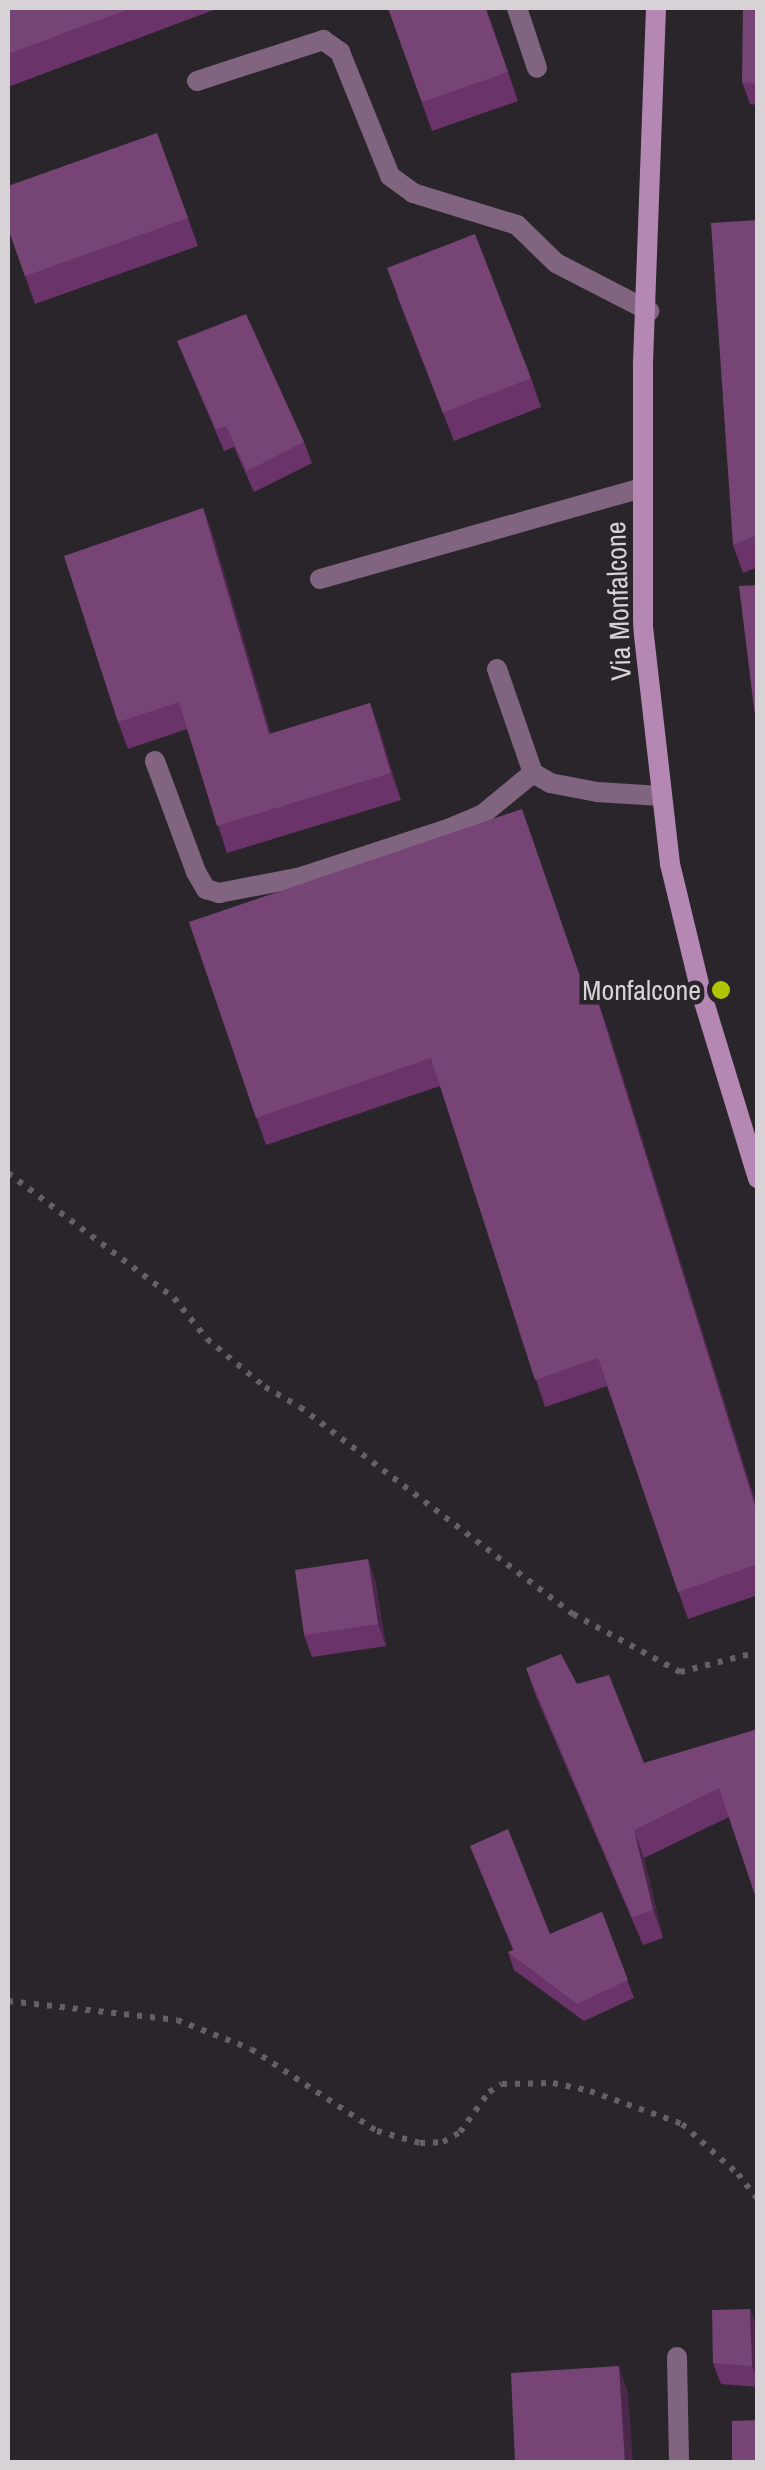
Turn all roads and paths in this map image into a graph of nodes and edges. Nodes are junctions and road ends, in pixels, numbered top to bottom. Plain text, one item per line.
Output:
1 (517, 8) edge
2 (656, 8) edge
3 (537, 68) dead end
4 (197, 81) dead end
5 (649, 311) junction
6 (642, 488) junction
7 (320, 579) dead end
8 (496, 669) dead end
9 (156, 761) dead end
10 (533, 772) junction
11 (660, 796) junction
12 (8, 1173) edge
13 (758, 1180) edge
14 (758, 1652) edge
15 (8, 2001) edge
16 (758, 2200) edge
17 (676, 2358) dead end
18 (679, 2462) edge

1 - 3 street
2 - 5 main road, Via Monfalcone
4 - 5 street
5 - 6 main road, Via Monfalcone
6 - 7 street
6 - 11 main road, Via Monfalcone
8 - 10 street
9 - 10 street
10 - 11 street
11 - 13 main road, Via Monfalcone
12 - 14 path
15 - 16 path
17 - 18 street

